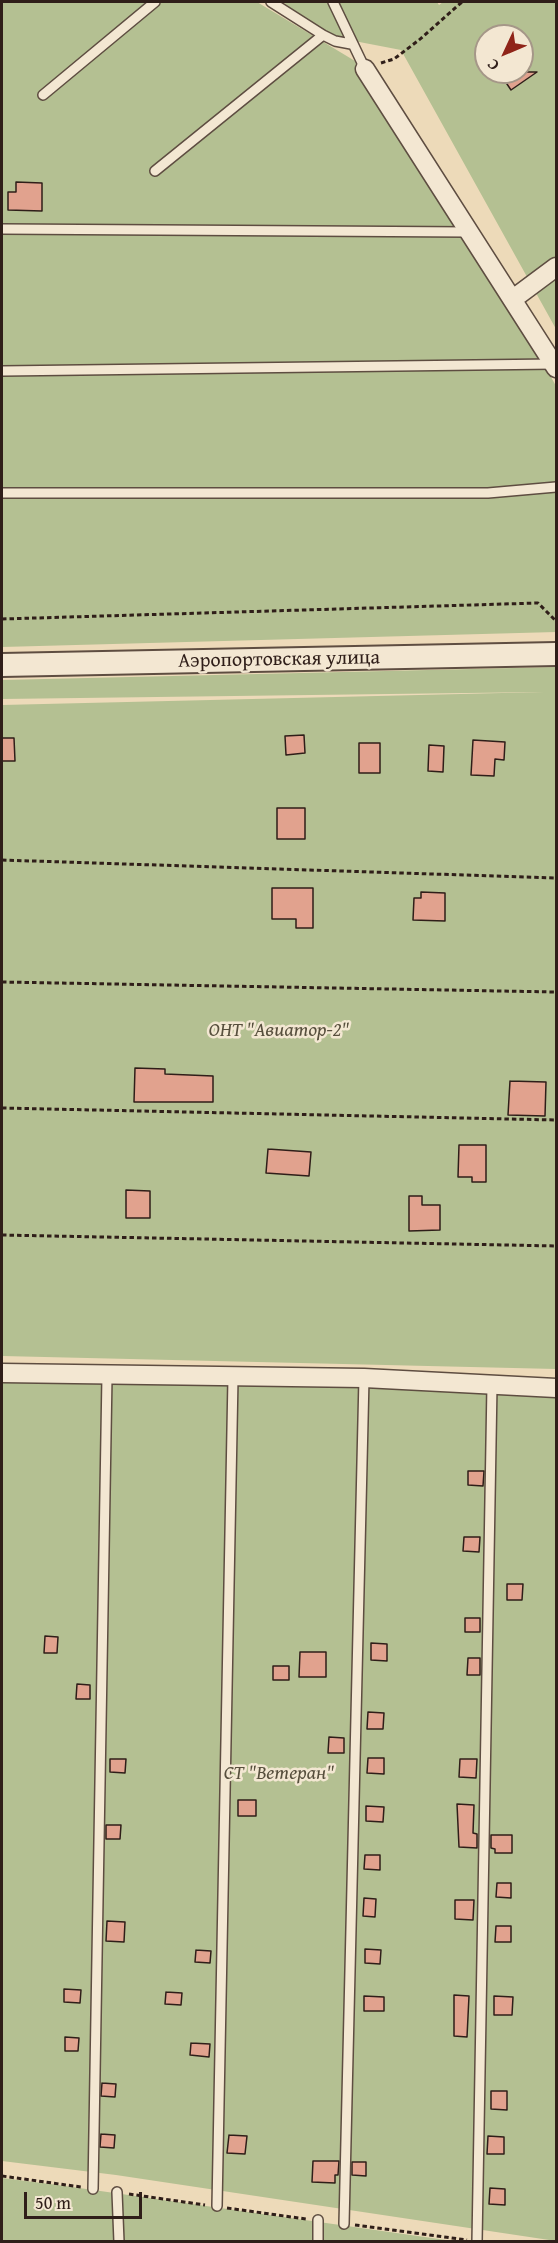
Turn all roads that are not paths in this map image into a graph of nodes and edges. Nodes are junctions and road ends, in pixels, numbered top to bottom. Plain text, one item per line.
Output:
1 (155, 2) edge
2 (271, 2) edge
3 (333, 2) edge
4 (323, 35) junction
5 (351, 44) junction
6 (365, 69) joint
7 (43, 95) dead end
8 (155, 171) dead end
9 (2, 230) edge
10 (469, 232) junction
11 (556, 267) edge
12 (513, 299) junction
13 (555, 366) edge
14 (2, 371) edge
15 (556, 487) edge
16 (2, 493) edge
17 (556, 654) edge
18 (2, 665) edge
19 (2, 1372) edge
20 (107, 1376) junction
21 (233, 1378) junction
22 (364, 1378) junction
23 (492, 1385) junction
24 (556, 1388) edge
25 (93, 2189) road end
26 (117, 2192) road end
27 (217, 2206) road end
28 (318, 2220) road end
29 (344, 2224) road end
30 (119, 2241) edge
31 (318, 2241) edge
32 (477, 2241) edge

1 - 7 lane
2 - 4 lane
3 - 5 lane
4 - 5 lane
4 - 8 lane
5 - 6 lane
6 - 10 street
9 - 10 lane
10 - 12 street
11 - 12 street
12 - 13 street
13 - 14 lane
15 - 16 lane
17 - 18 street, Аэропортовская улица
19 - 20 street
20 - 21 street
20 - 25 lane
21 - 22 street
21 - 27 lane
22 - 23 street
22 - 29 lane
23 - 24 street
23 - 32 lane
26 - 30 lane
28 - 31 lane

